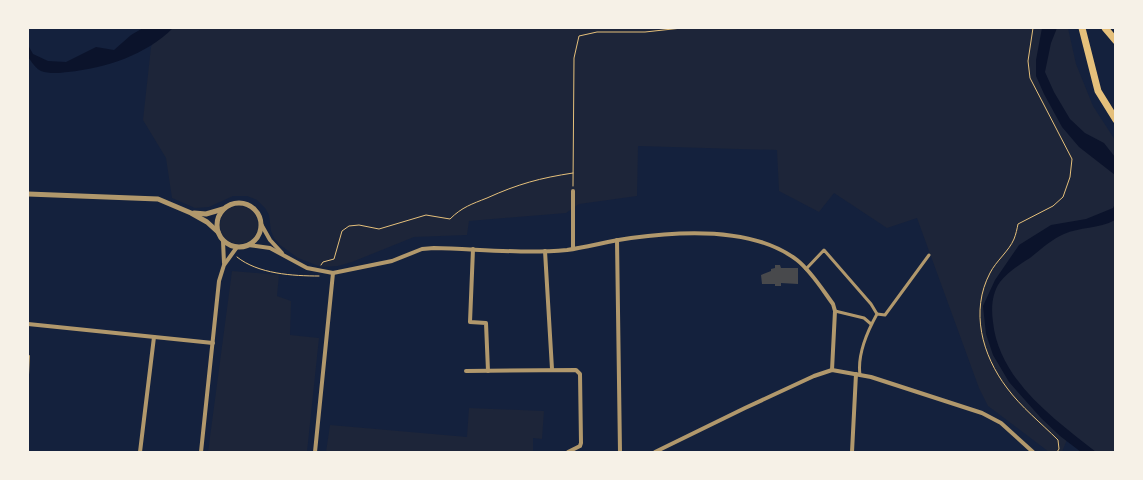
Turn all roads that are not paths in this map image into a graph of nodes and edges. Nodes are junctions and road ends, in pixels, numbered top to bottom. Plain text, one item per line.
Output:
1 (1082, 28) edge
2 (1105, 28) edge
3 (1116, 42) edge
4 (1116, 120) edge
5 (573, 191) road end
6 (28, 194) edge
7 (223, 209) junction
8 (191, 213) junction
9 (261, 224) junction
10 (218, 232) junction
11 (618, 240) junction
12 (223, 241) junction
13 (248, 245) junction
14 (238, 247) junction
15 (473, 248) junction
16 (573, 249) junction
17 (546, 251) junction
18 (283, 255) junction
19 (929, 255) dead end
20 (224, 265) junction
21 (806, 269) junction
22 (333, 273) junction
23 (835, 311) junction
24 (877, 314) junction
25 (28, 324) edge
26 (871, 324) junction
27 (154, 336) junction
28 (213, 343) junction
29 (29, 356) dead end
30 (552, 369) junction
31 (832, 370) junction
32 (466, 371) dead end
33 (488, 371) junction
34 (858, 374) junction
35 (28, 375) edge
36 (140, 452) edge
37 (201, 452) edge
38 (315, 452) edge
39 (568, 452) edge
40 (620, 452) edge
41 (655, 452) edge
42 (852, 452) edge
43 (1033, 452) edge

1 - 4 highway
2 - 3 highway
5 - 16 street
6 - 8 street
7 - 8 street
7 - 9 street
7 - 10 street
8 - 10 street
9 - 13 street
9 - 18 street
10 - 12 street
11 - 16 street
11 - 21 street
11 - 40 street
12 - 14 street
12 - 20 street
13 - 14 street
13 - 18 street
14 - 20 street
15 - 17 street
15 - 22 street
15 - 33 street
16 - 17 street
17 - 30 street
18 - 22 street
19 - 24 street
20 - 28 street
21 - 23 street
21 - 24 street
22 - 38 street
23 - 26 street
23 - 31 street
24 - 26 street
25 - 27 street
26 - 34 street
27 - 28 street
27 - 36 street
28 - 37 street
29 - 35 lane
30 - 33 street
30 - 39 street
31 - 34 street
31 - 41 street
32 - 33 street
34 - 42 street
34 - 43 street

